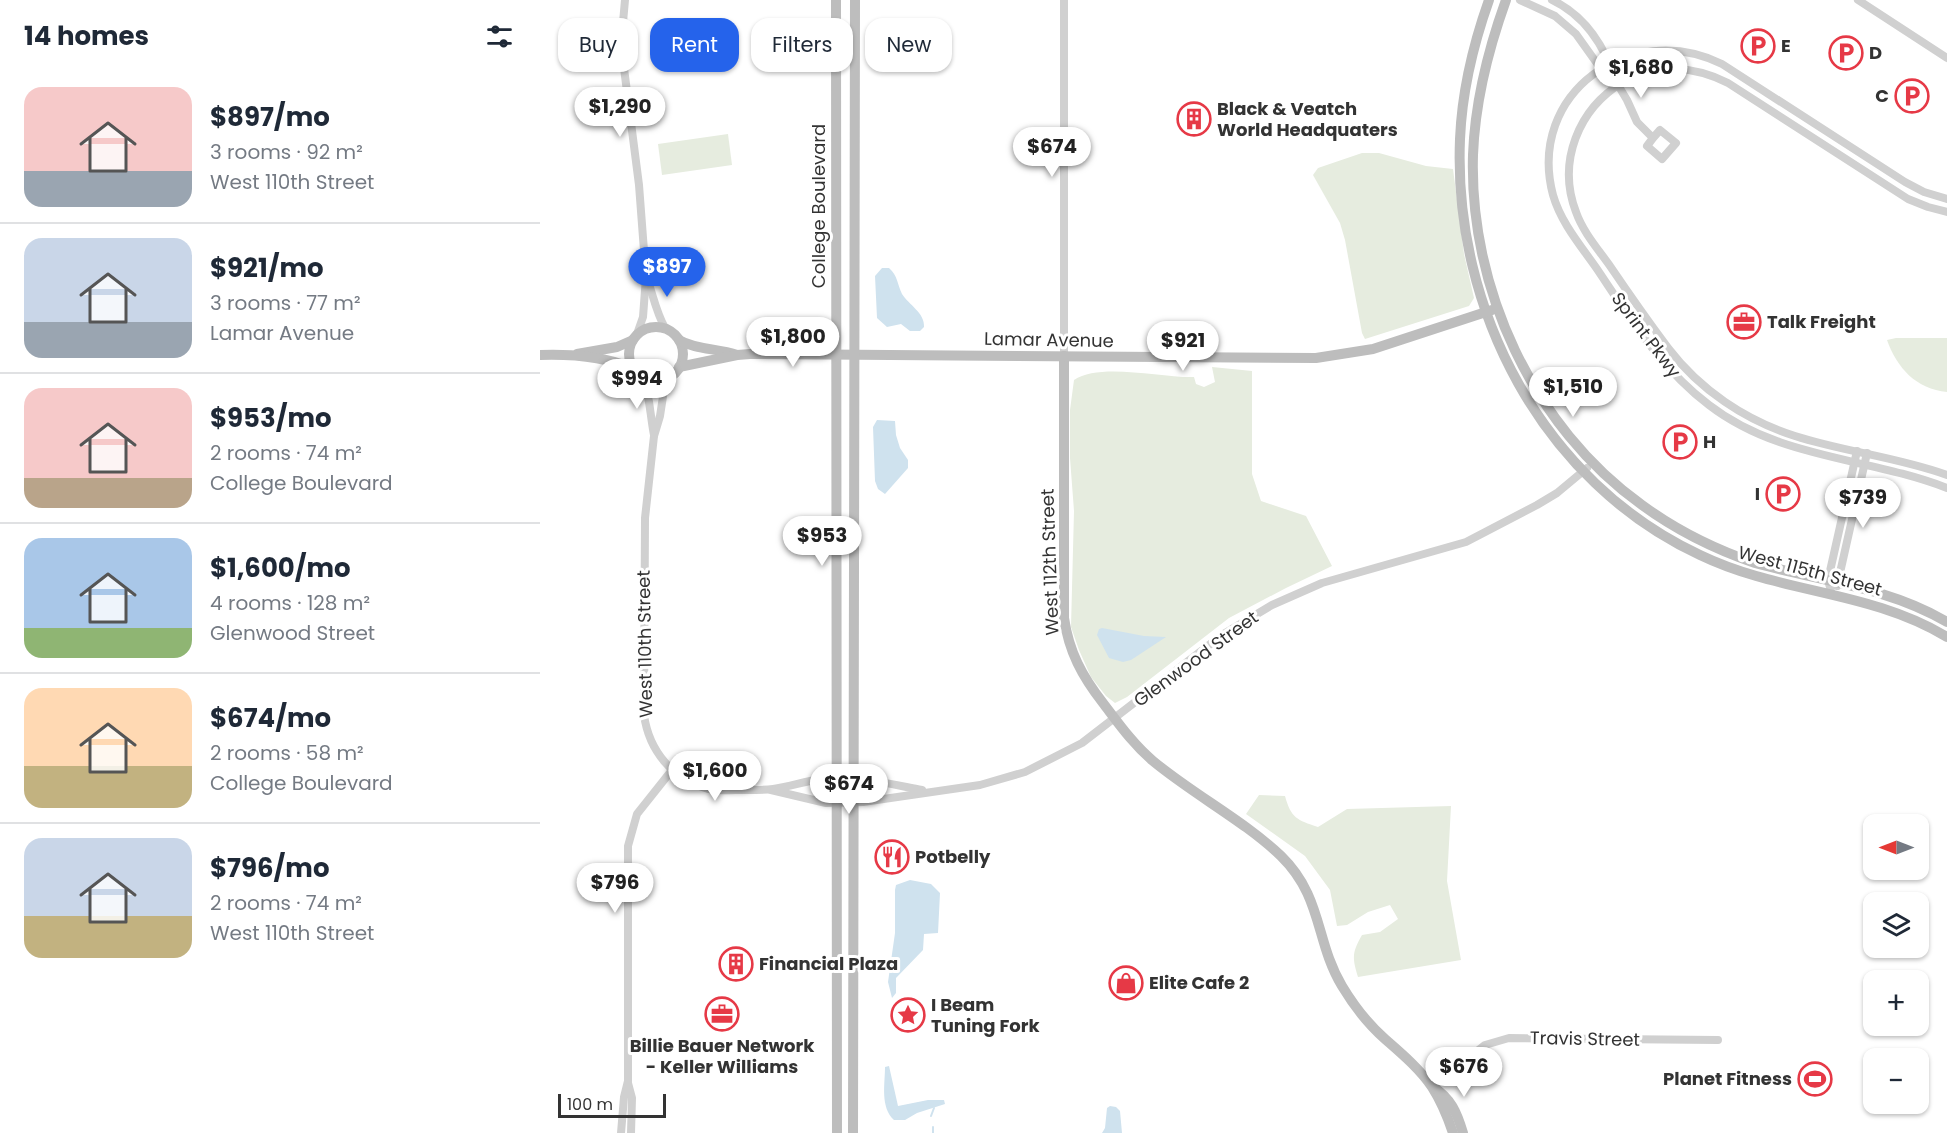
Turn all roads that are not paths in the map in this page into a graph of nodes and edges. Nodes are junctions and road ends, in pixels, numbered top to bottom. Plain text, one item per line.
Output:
1 (625, 0) edge
2 (836, 0) edge
3 (855, 0) edge
4 (1064, 0) edge
5 (1489, 0) edge
6 (1506, 0) edge
7 (1520, 0) edge
8 (1552, 0) edge
9 (1858, 0) edge
10 (1947, 58) edge
11 (1610, 63) junction
12 (1601, 69) junction
13 (1618, 85) junction
14 (1653, 138) dead end
15 (1947, 199) edge
16 (1947, 212) edge
17 (646, 277) junction
18 (1498, 308) junction
19 (1486, 312) junction
20 (666, 328) junction
21 (635, 337) junction
22 (679, 340) junction
23 (574, 354) junction
24 (836, 354) junction
25 (855, 354) junction
26 (540, 355) edge
27 (737, 355) junction
28 (1064, 356) junction
29 (679, 366) junction
30 (634, 369) junction
31 (670, 376) junction
32 (643, 377) junction
33 (654, 436) junction
34 (1857, 451) junction
35 (1867, 453) junction
36 (1593, 463) junction
37 (1854, 463) junction
38 (1864, 465) junction
39 (1583, 472) junction
40 (1947, 475) edge
41 (1947, 488) edge
42 (1833, 581) junction
43 (1832, 595) junction
44 (1947, 621) edge
45 (1947, 637) edge
46 (1115, 719) junction
47 (672, 770) junction
48 (837, 779) junction
49 (855, 780) junction
50 (771, 790) junction
51 (929, 791) junction
52 (854, 802) junction
53 (837, 803) junction
54 (1718, 1040) dead end
55 (628, 1082) junction
56 (1432, 1087) junction
57 (621, 1133) edge
58 (631, 1133) edge
59 (837, 1133) edge
60 (854, 1133) edge
61 (1453, 1133) edge
62 (1463, 1133) edge

1 - 17 street
2 - 24 street, College Boulevard
3 - 25 street, College Boulevard
4 - 28 street, West 112th Street
5 - 19 street, West 115th Street
6 - 18 street, West 115th Street
7 - 12 street
8 - 11 street
9 - 10 street
11 - 12 street, Sprint Pkwy
11 - 13 street
11 - 15 street, Sprint Pkwy
12 - 13 street
12 - 37 street, Sprint Pkwy
13 - 14 street
13 - 16 street, Sprint Pkwy
13 - 34 street, Sprint Pkwy
17 - 20 street
17 - 21 street
18 - 19 street, Lamar Avenue
18 - 36 street, West 115th Street
19 - 28 street, Lamar Avenue
19 - 39 street, West 115th Street
20 - 21 street
20 - 22 street
21 - 23 street
21 - 30 street
22 - 27 street, Lamar Avenue
22 - 29 street
23 - 26 street
23 - 30 street
24 - 25 street, Lamar Avenue
24 - 27 street, Lamar Avenue
24 - 48 street, College Boulevard
25 - 28 street, Lamar Avenue
25 - 49 street, College Boulevard
27 - 29 street, Lamar Avenue
28 - 46 street, West 112th Street
29 - 31 street
30 - 32 street
31 - 32 street
31 - 33 street, West 110th Street
32 - 33 street, West 110th Street
33 - 47 street, West 110th Street
34 - 35 street, Sprint Pkwy
34 - 37 street
35 - 38 street
35 - 40 street, Sprint Pkwy
36 - 39 street, Glenwood Street
36 - 42 street, West 115th Street
37 - 38 street, Sprint Pkwy
37 - 42 street
38 - 41 street, Sprint Pkwy
38 - 42 street
39 - 43 street, West 115th Street
39 - 46 street, Glenwood Street
42 - 43 street
42 - 44 street, West 115th Street
43 - 45 street, West 115th Street
46 - 51 street, Glenwood Street
46 - 56 street, West 112th Street
47 - 50 street, Glenwood Street
47 - 55 street
48 - 49 street, Glenwood Street
48 - 50 street, Glenwood Street
48 - 53 street, College Boulevard
49 - 51 street, Glenwood Street
49 - 52 street, College Boulevard
50 - 53 street, Glenwood Street
51 - 52 street, Glenwood Street
52 - 53 street, Glenwood Street
52 - 60 street, College Boulevard
53 - 59 street, College Boulevard
54 - 56 street, Travis Street
55 - 57 street
55 - 58 street
56 - 61 street, West 112th Street
56 - 62 street, West 112th Street

